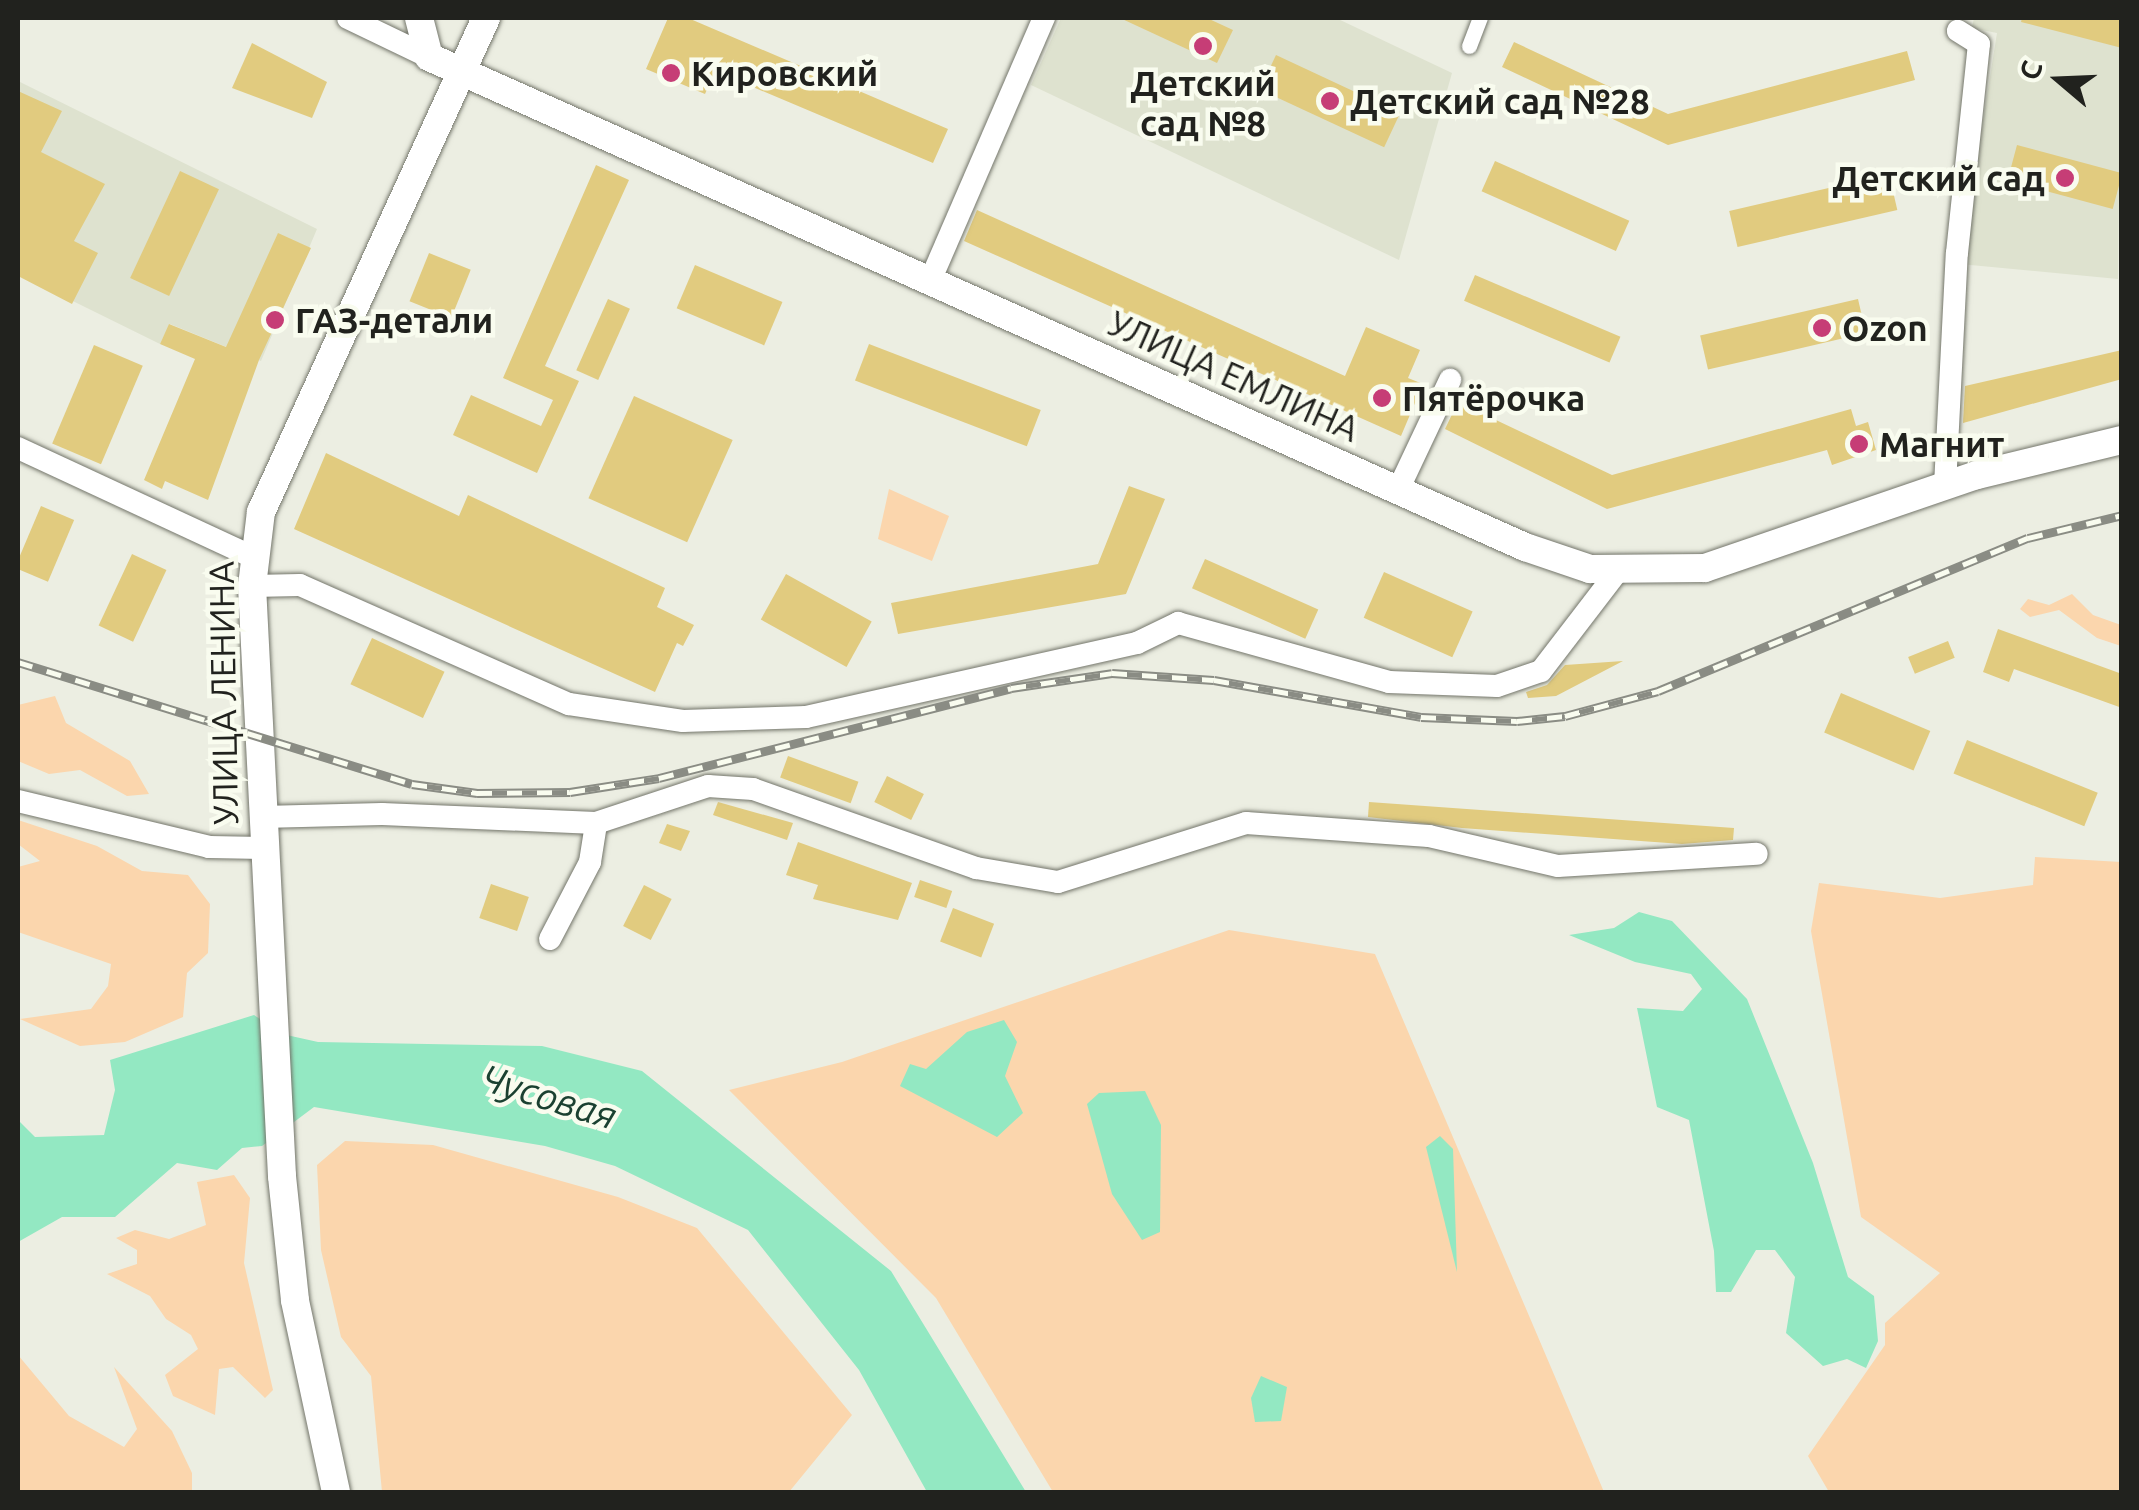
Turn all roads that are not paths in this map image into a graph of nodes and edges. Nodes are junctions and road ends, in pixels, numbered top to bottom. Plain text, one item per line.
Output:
1 (348, 18) edge
2 (419, 18) edge
3 (486, 18) edge
4 (1044, 18) edge
5 (1480, 18) edge
6 (1959, 24) edge
7 (1469, 46) dead end
8 (429, 56) junction
9 (461, 71) junction
10 (930, 280) junction
11 (1450, 380) dead end
12 (2122, 440) edge
13 (18, 448) edge
14 (1945, 486) junction
15 (1398, 490) junction
16 (254, 572) junction
17 (1617, 572) junction
18 (18, 800) edge
19 (262, 818) junction
20 (596, 824) junction
21 (263, 848) junction
22 (1757, 854) dead end
23 (550, 939) dead end
24 (336, 1492) edge

1 - 8 street, УЛИЦА ЕМЛИНА
2 - 8 street
3 - 9 street, УЛИЦА ЛЕНИНА
4 - 10 street
5 - 7 street
6 - 14 street
8 - 9 street, УЛИЦА ЕМЛИНА
9 - 10 street, УЛИЦА ЕМЛИНА
9 - 16 street, УЛИЦА ЛЕНИНА
10 - 15 street, УЛИЦА ЕМЛИНА
11 - 15 street
12 - 14 street, УЛИЦА ЕМЛИНА
13 - 16 street
14 - 17 street, УЛИЦА ЕМЛИНА
15 - 17 street, УЛИЦА ЕМЛИНА
16 - 17 street
16 - 19 street, УЛИЦА ЛЕНИНА
18 - 21 street
19 - 20 street
19 - 21 street, УЛИЦА ЛЕНИНА
20 - 22 street
20 - 23 street
21 - 24 street, УЛИЦА ЛЕНИНА

